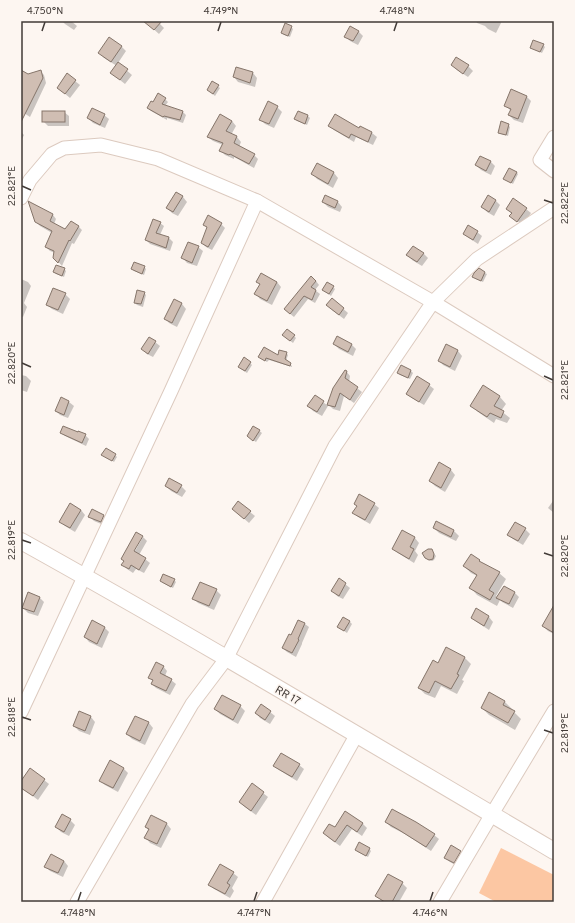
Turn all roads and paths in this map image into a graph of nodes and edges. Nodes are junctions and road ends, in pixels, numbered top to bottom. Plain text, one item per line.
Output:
1 (554, 137) edge
2 (554, 171) edge
3 (21, 198) edge
4 (257, 201) junction
5 (554, 208) edge
6 (433, 302) junction
7 (554, 376) edge
8 (21, 541) edge
9 (84, 576) junction
10 (226, 659) junction
11 (554, 711) edge
12 (21, 712) edge
13 (357, 734) junction
14 (492, 814) junction
15 (554, 851) edge
16 (77, 902) edge
17 (263, 902) edge
18 (440, 902) edge

1 - 2 street
3 - 4 street
4 - 6 street
4 - 9 street
5 - 6 street
6 - 7 street
6 - 10 street
8 - 9 main road, RR 17 / RR 17
9 - 10 main road, RR 17 / RR 17
9 - 12 street
10 - 13 main road, RR 17 / RR 17
10 - 16 street
11 - 14 street
13 - 14 main road, RR 17 / RR 17
13 - 17 street
14 - 15 main road, RR 17 / RR 17
14 - 18 street

